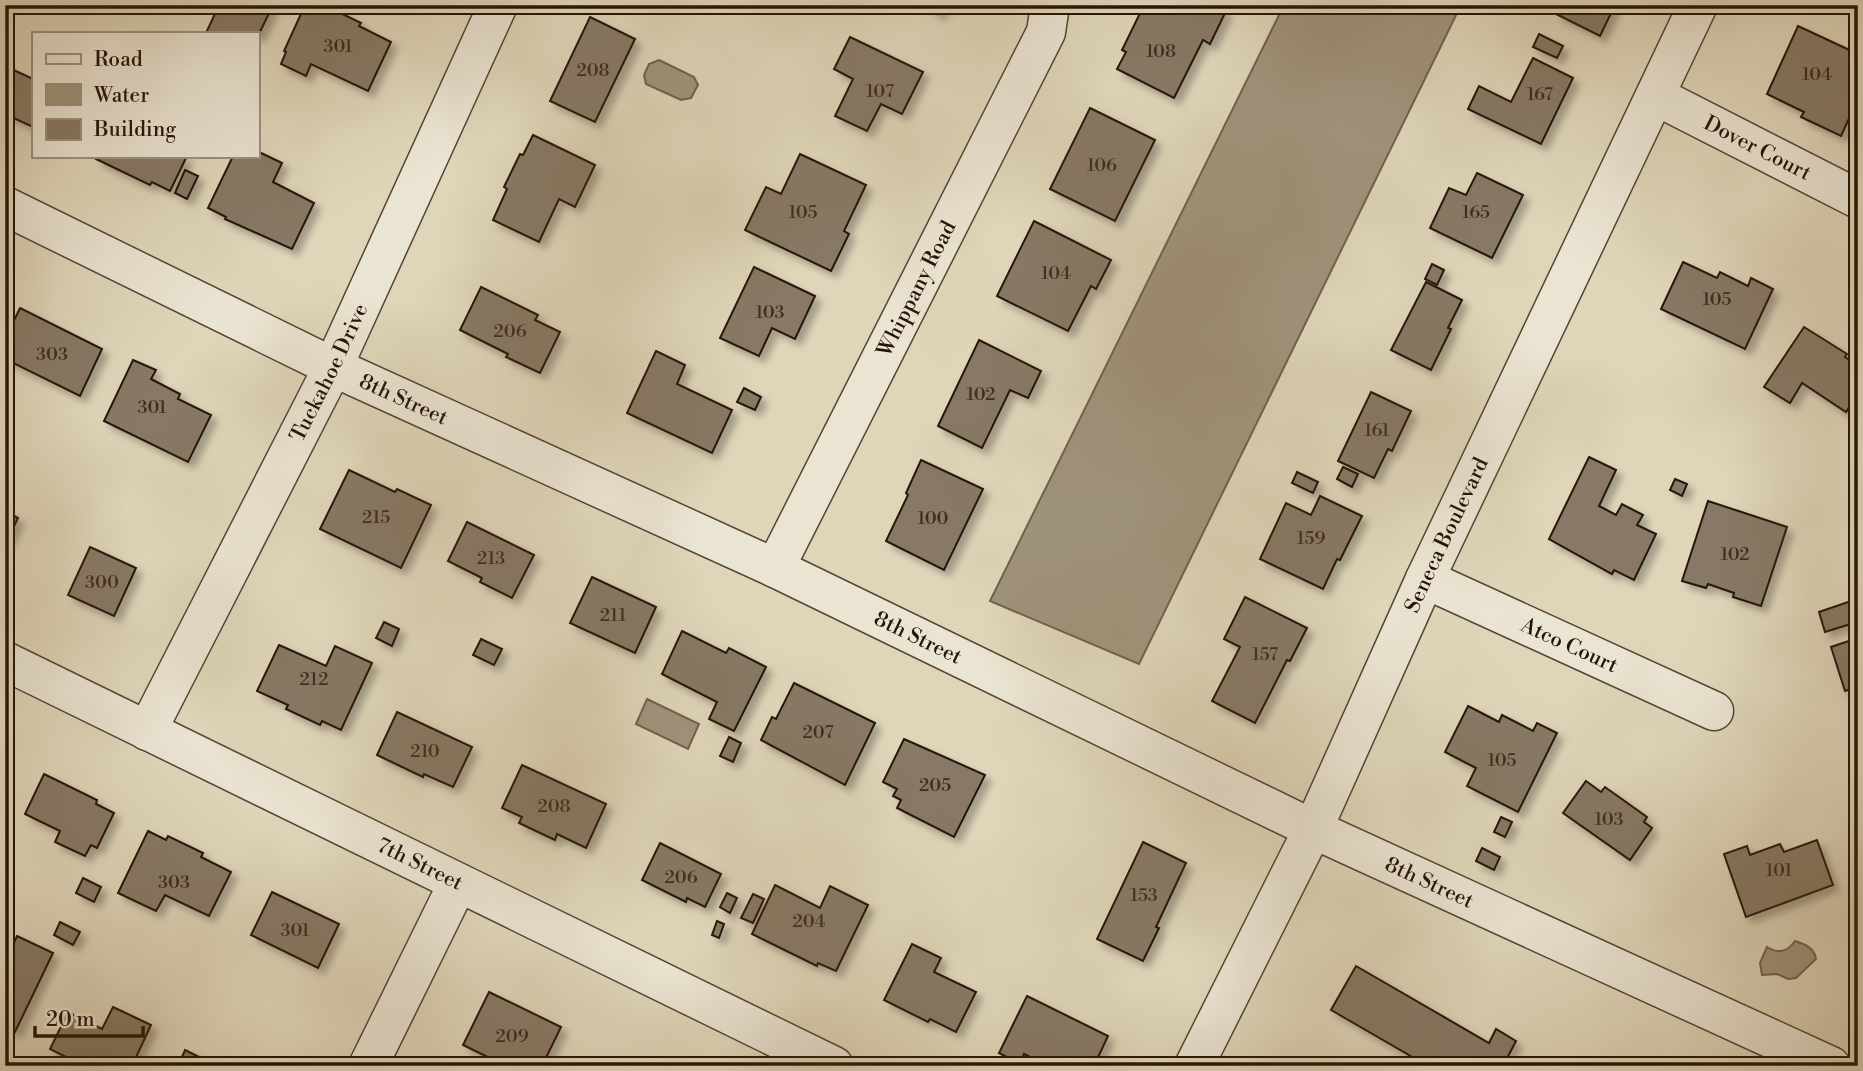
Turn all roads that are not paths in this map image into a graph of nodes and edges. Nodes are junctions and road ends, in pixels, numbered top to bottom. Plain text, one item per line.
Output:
1 (498, 5) edge
2 (1050, 5) edge
3 (1698, 5) edge
4 (1656, 96) junction
5 (1858, 199) edge
6 (5, 206) edge
7 (333, 367) junction
8 (775, 568) junction
9 (1425, 579) junction
10 (5, 661) edge
11 (1714, 711) dead end
12 (147, 731) junction
13 (1313, 829) junction
14 (458, 883) junction
15 (368, 1066) edge
16 (834, 1066) edge
17 (1194, 1066) edge
18 (1830, 1066) edge

1 - 7 street, Tuckahoe Drive
2 - 8 street, Whippany Road
3 - 4 street, Seneca Boulevard
4 - 5 street, Dover Court
4 - 9 street, Seneca Boulevard
6 - 7 street, 8th Street
7 - 8 street, 8th Street
7 - 12 street, Tuckahoe Drive
8 - 13 street, 8th Street
9 - 11 street, Atco Court
9 - 13 street, Seneca Boulevard
10 - 12 street, 7th Street
12 - 14 street, 7th Street
13 - 17 street, Seneca Boulevard
13 - 18 street, 8th Street
14 - 15 street
14 - 16 street, 7th Street

